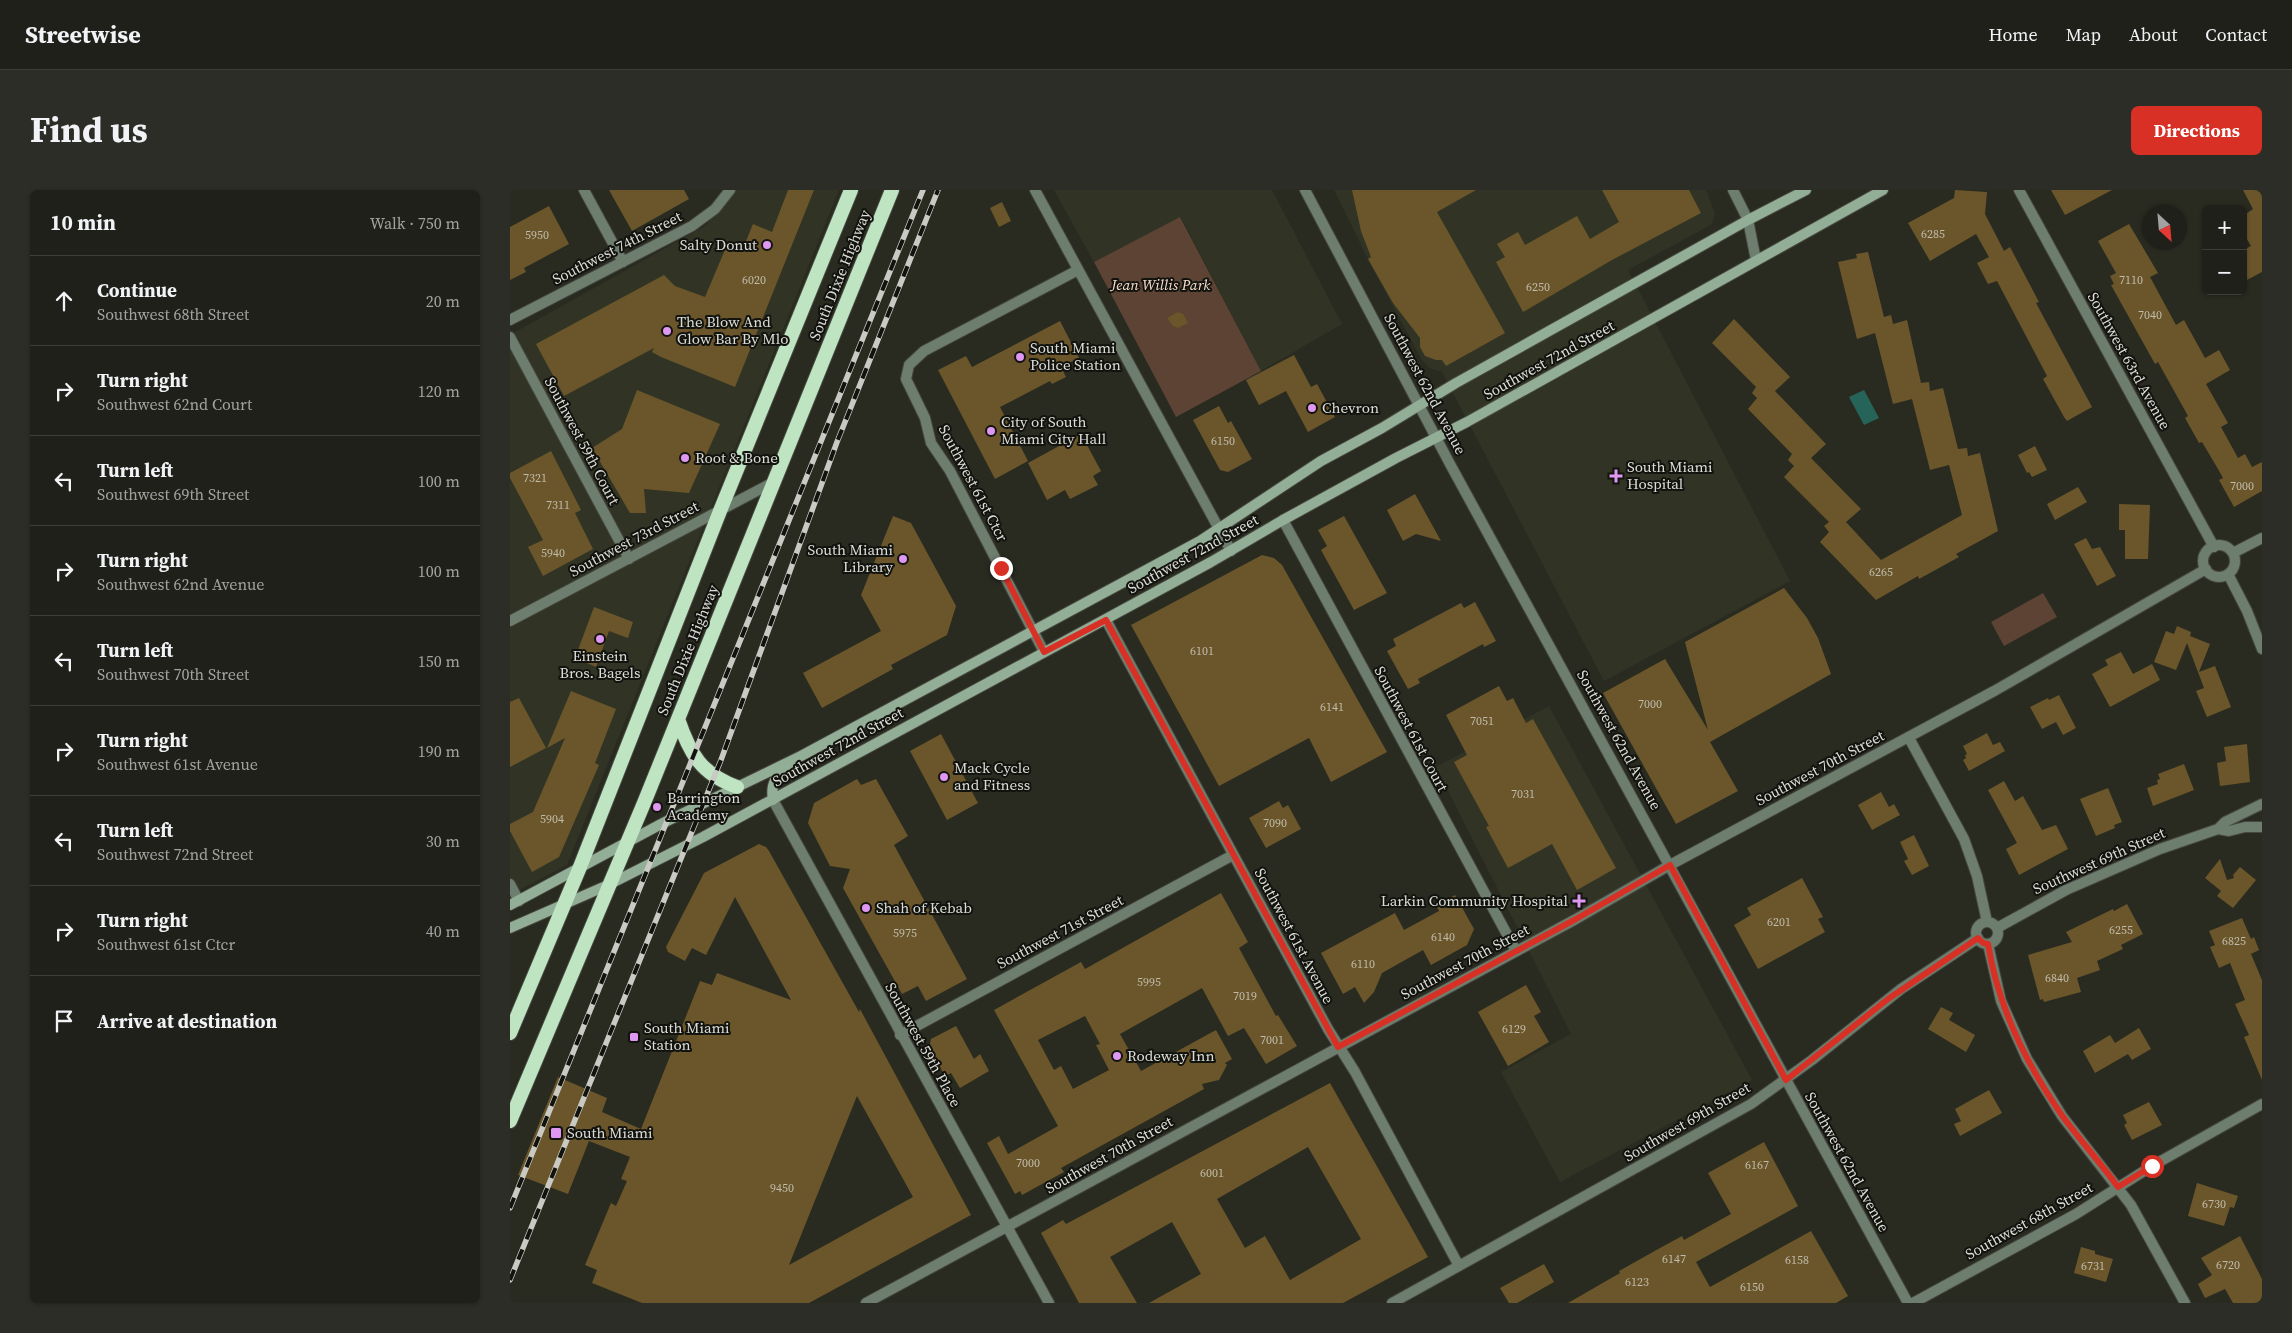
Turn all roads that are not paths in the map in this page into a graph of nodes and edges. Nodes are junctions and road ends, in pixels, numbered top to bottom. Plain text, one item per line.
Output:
1 (584, 190) edge
2 (730, 190) edge
3 (851, 190) edge
4 (892, 190) edge
5 (1035, 190) edge
6 (1305, 190) edge
7 (1733, 190) edge
8 (1806, 190) edge
9 (1883, 190) edge
10 (2018, 190) edge
11 (1748, 220) junction
12 (1756, 260) junction
13 (623, 262) junction
14 (1078, 270) junction
15 (510, 320) edge
16 (510, 337) edge
17 (1419, 406) junction
18 (1437, 438) junction
19 (772, 483) junction
20 (720, 511) junction
21 (1282, 520) junction
22 (1219, 528) junction
23 (2262, 538) edge
24 (2214, 546) junction
25 (1231, 551) junction
26 (2233, 553) junction
27 (629, 559) junction
28 (2206, 568) junction
29 (2228, 574) junction
30 (1106, 620) junction
31 (510, 621) edge
32 (1033, 631) junction
33 (2262, 649) edge
34 (1044, 652) junction
35 (678, 719) junction
36 (1909, 738) junction
37 (801, 756) junction
38 (737, 787) junction
39 (773, 800) junction
40 (2262, 804) edge
41 (2262, 827) edge
42 (2218, 829) junction
43 (627, 843) junction
44 (1233, 855) junction
45 (1670, 865) junction
46 (580, 867) junction
47 (510, 884) edge
48 (608, 885) junction
49 (515, 903) edge
50 (564, 904) junction
51 (1987, 922) junction
52 (510, 928) edge
53 (1997, 928) junction
54 (1978, 938) junction
55 (1988, 944) junction
56 (1516, 951) junction
57 (510, 1033) edge
58 (900, 1035) junction
59 (1338, 1047) junction
60 (1786, 1080) junction
61 (2262, 1104) edge
62 (510, 1121) edge
63 (2118, 1187) junction
64 (1008, 1228) junction
65 (1459, 1266) junction
66 (866, 1303) edge
67 (1049, 1303) edge
68 (1392, 1303) edge
69 (1908, 1303) edge
70 (1913, 1303) edge
71 (2185, 1303) edge

1 - 13 street
2 - 13 street, Southwest 74th Street
3 - 20 highway, South Dixie Highway
4 - 19 highway, South Dixie Highway
5 - 14 street
6 - 17 street, Southwest 62nd Avenue
7 - 11 street
8 - 11 main road, Southwest 72nd Street
9 - 12 main road, Southwest 72nd Street
10 - 24 street, Southwest 63rd Avenue
11 - 12 street
11 - 17 main road, Southwest 72nd Street
12 - 18 main road, Southwest 72nd Street
13 - 15 street, Southwest 74th Street
14 - 22 street
14 - 32 street, Southwest 61st Ctcr
16 - 27 street, Southwest 59th Court
17 - 18 street, Southwest 62nd Avenue
17 - 22 main road, Southwest 72nd Street
18 - 21 main road, Southwest 72nd Street
18 - 45 street, Southwest 62nd Avenue
19 - 20 street, Southwest 73rd Street
19 - 35 highway, South Dixie Highway
20 - 27 street, Southwest 73rd Street
20 - 46 highway, South Dixie Highway
21 - 25 main road, Southwest 72nd Street
21 - 56 street, Southwest 61st Court
22 - 25 street
22 - 32 main road, Southwest 72nd Street
23 - 26 street
24 - 26 street
24 - 28 street
25 - 30 main road, Southwest 72nd Street
26 - 29 street
27 - 31 street, Southwest 73rd Street
28 - 29 street
28 - 36 street, Southwest 70th Street
29 - 33 street
30 - 34 main road, Southwest 72nd Street
30 - 44 street, Southwest 61st Avenue
32 - 34 street, Southwest 61st Ctcr
32 - 37 main road, Southwest 72nd Street
34 - 39 main road, Southwest 72nd Street
35 - 38 highway
35 - 43 highway, South Dixie Highway
36 - 45 street, Southwest 70th Street
36 - 51 street
37 - 38 main road, Southwest 72nd Street
37 - 39 main road
38 - 43 main road, Southwest 72nd Street
39 - 48 main road, Southwest 72nd Street
39 - 58 street, Southwest 59th Place
40 - 42 street, Southwest 69th Street
41 - 42 street, Southwest 69th Street
42 - 53 street, Southwest 69th Street
43 - 46 main road, Southwest 72nd Street
43 - 48 highway, South Dixie Highway
44 - 58 street, Southwest 71st Street
44 - 59 street, Southwest 61st Avenue
45 - 56 street, Southwest 70th Street
45 - 60 street, Southwest 62nd Avenue
46 - 49 main road, Southwest 72nd Street
46 - 50 highway, South Dixie Highway
47 - 49 street
48 - 50 main road, Southwest 72nd Street
48 - 62 highway, South Dixie Highway
50 - 52 main road, Southwest 72nd Street
50 - 57 highway, South Dixie Highway
51 - 53 street
51 - 54 street, Southwest 69th Street
53 - 55 street, Southwest 69th Street
54 - 55 street
54 - 60 street, Southwest 69th Street
55 - 63 street
56 - 59 street, Southwest 70th Street
58 - 64 street, Southwest 59th Place
59 - 64 street, Southwest 70th Street
59 - 65 street, Southwest 61st Avenue
60 - 65 street, Southwest 69th Street
60 - 69 street, Southwest 62nd Avenue
61 - 63 street, Southwest 68th Street
63 - 70 street, Southwest 68th Street
63 - 71 street
64 - 66 street, Southwest 70th Street
64 - 67 street, Southwest 59th Place
65 - 68 street, Southwest 69th Street

